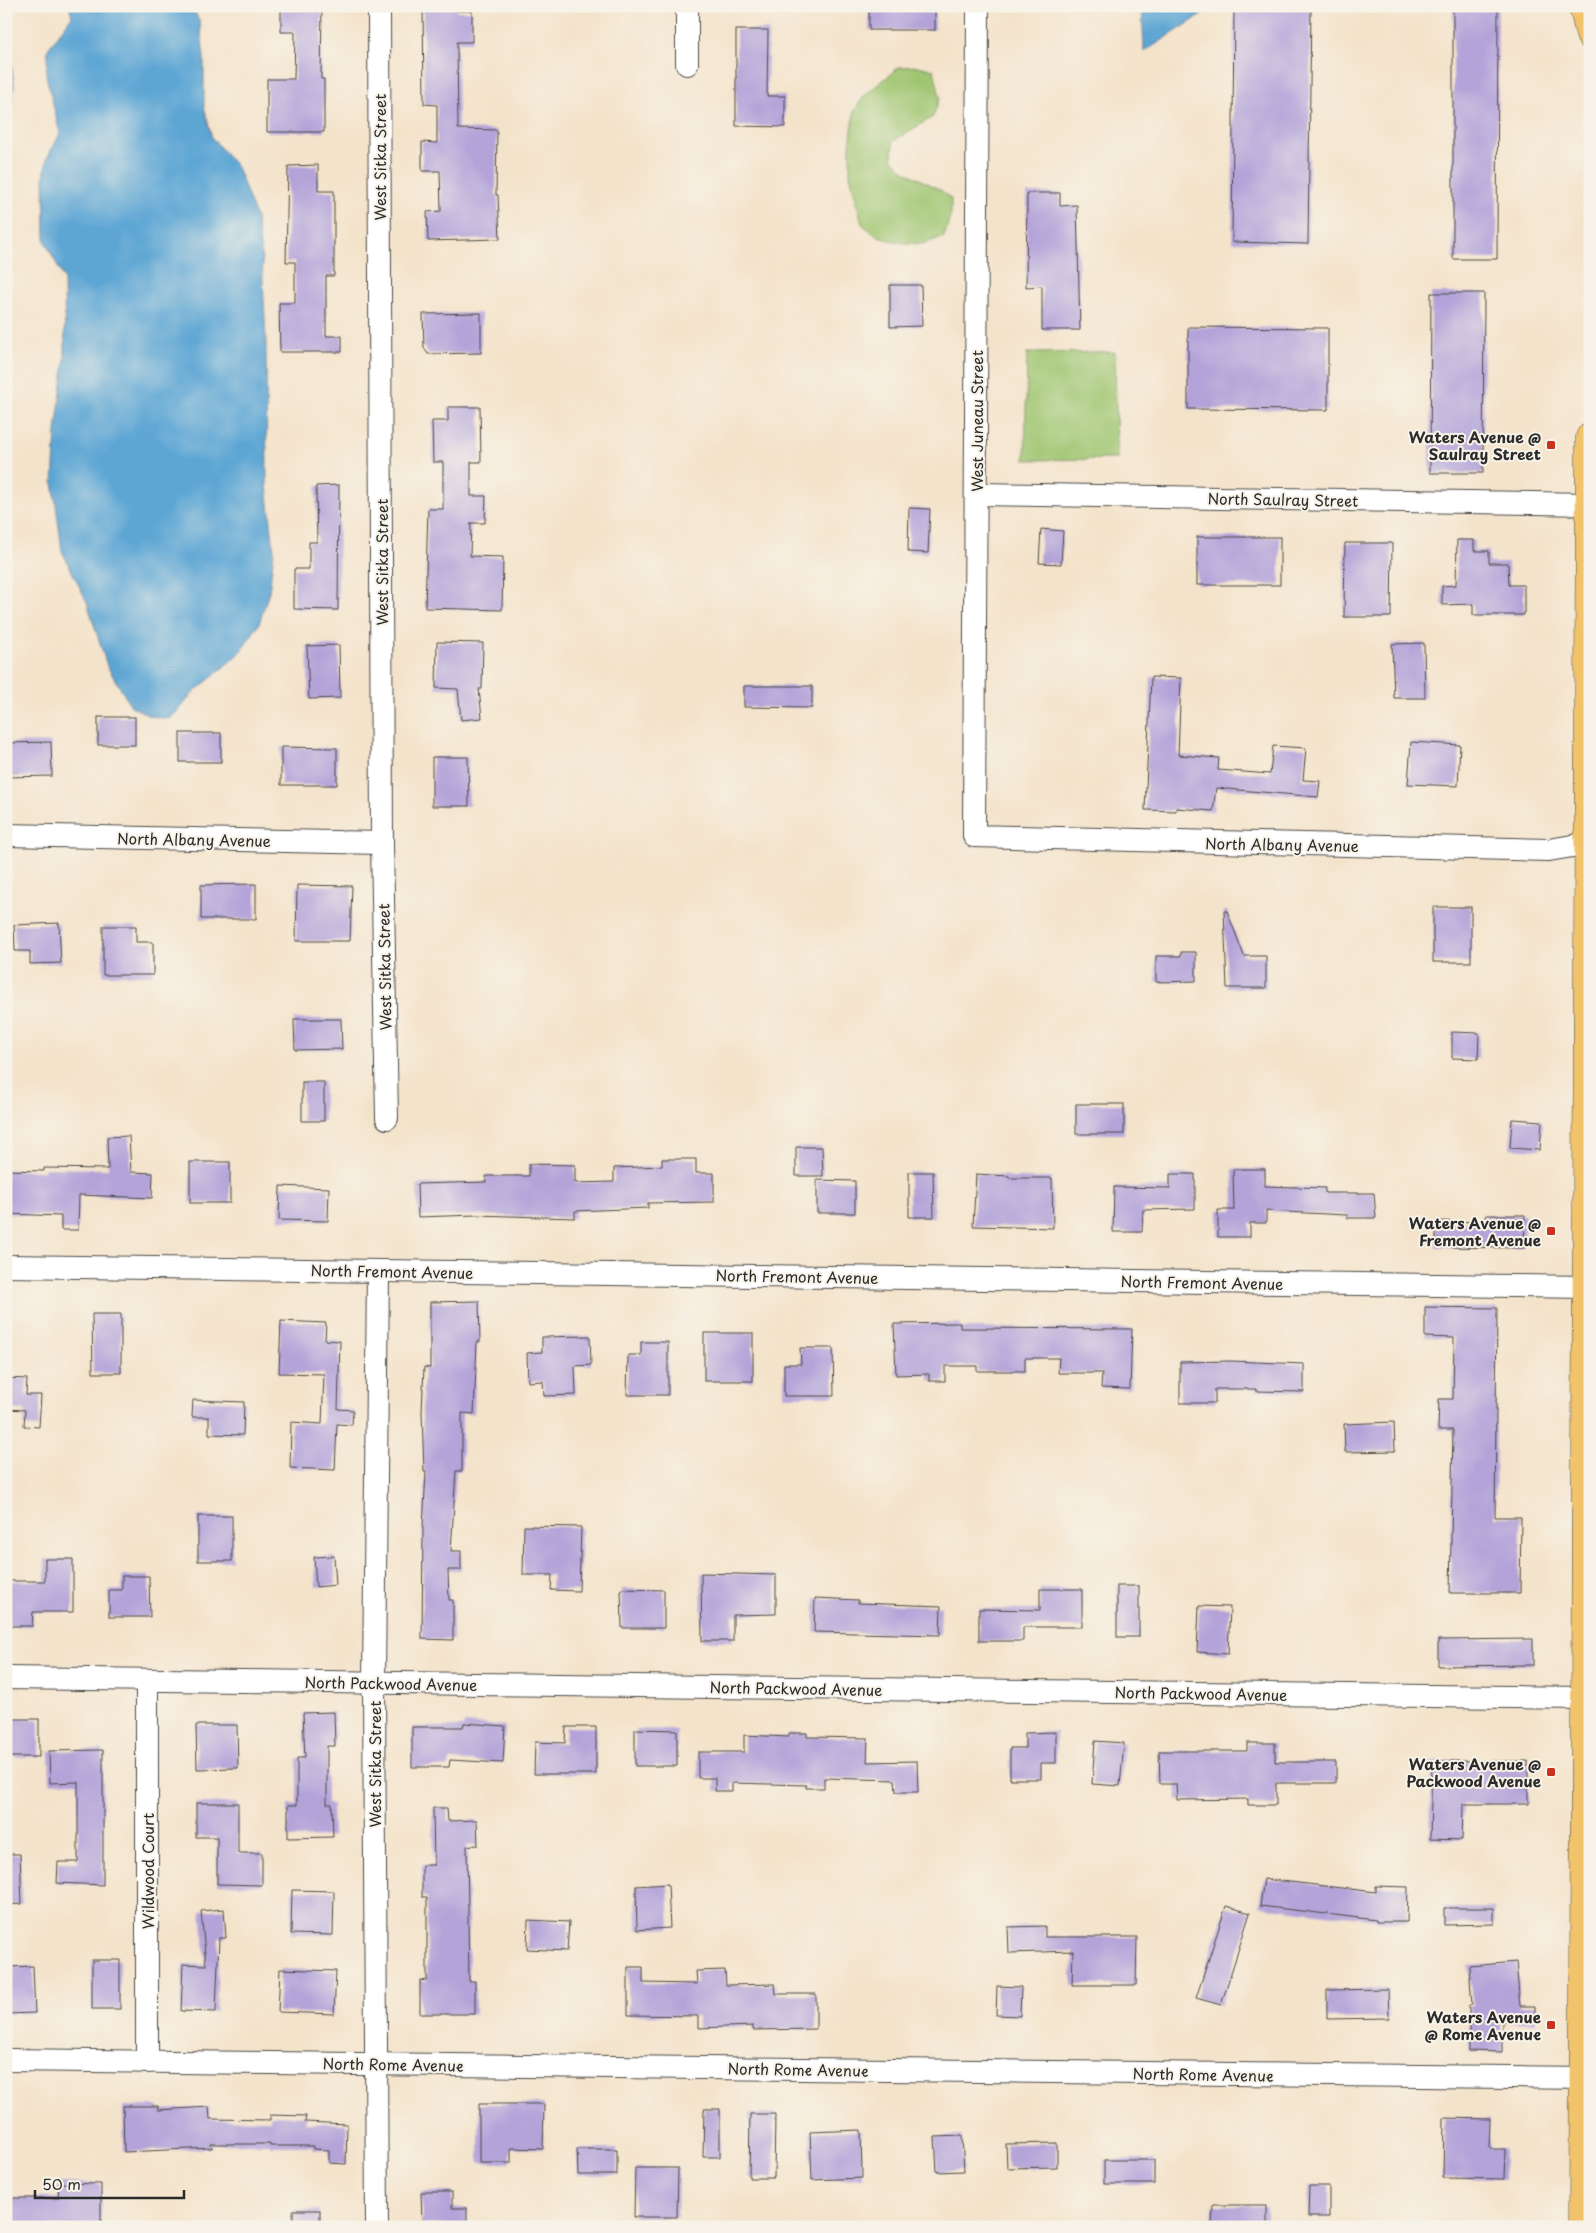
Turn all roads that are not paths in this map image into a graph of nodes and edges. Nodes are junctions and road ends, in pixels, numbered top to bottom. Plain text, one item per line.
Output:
1 (379, 6) edge
2 (687, 6) edge
3 (978, 6) edge
4 (1584, 6) edge
5 (1590, 35) edge
6 (687, 64) dead end
7 (1590, 437) edge
8 (976, 494) junction
9 (1589, 504) edge
10 (6, 835) edge
11 (974, 836) joint
12 (382, 843) junction
13 (1589, 843) edge
14 (387, 1118) dead end
15 (6, 1266) edge
16 (378, 1271) junction
17 (1587, 1287) junction
18 (1588, 1440) edge
19 (6, 1678) edge
20 (147, 1680) junction
21 (374, 1682) junction
22 (1586, 1698) junction
23 (1588, 1750) edge
24 (6, 2060) edge
25 (147, 2062) junction
26 (375, 2064) junction
27 (1587, 2078) edge
28 (377, 2227) edge
29 (1583, 2227) edge

1 - 12 street, West Sitka Street
2 - 6 street
3 - 8 street, West Juneau Street
4 - 5 main road
7 - 9 main road
8 - 9 street, North Saulray Street
8 - 11 street, West Juneau Street
9 - 13 main road
10 - 12 street, North Albany Avenue
11 - 13 street, North Albany Avenue
12 - 14 street, West Sitka Street
13 - 17 main road
15 - 16 street, North Fremont Avenue
16 - 17 street, North Fremont Avenue
16 - 21 street, West Sitka Street
17 - 18 main road
18 - 22 main road
19 - 20 street, North Packwood Avenue
20 - 21 street, North Packwood Avenue
20 - 25 street, Wildwood Court
21 - 22 street, North Packwood Avenue
21 - 26 street, West Sitka Street
22 - 23 main road
23 - 27 main road
24 - 25 street, North Rome Avenue
25 - 26 street, North Rome Avenue
26 - 27 street, North Rome Avenue
26 - 28 street, West Sitka Street
27 - 29 main road

